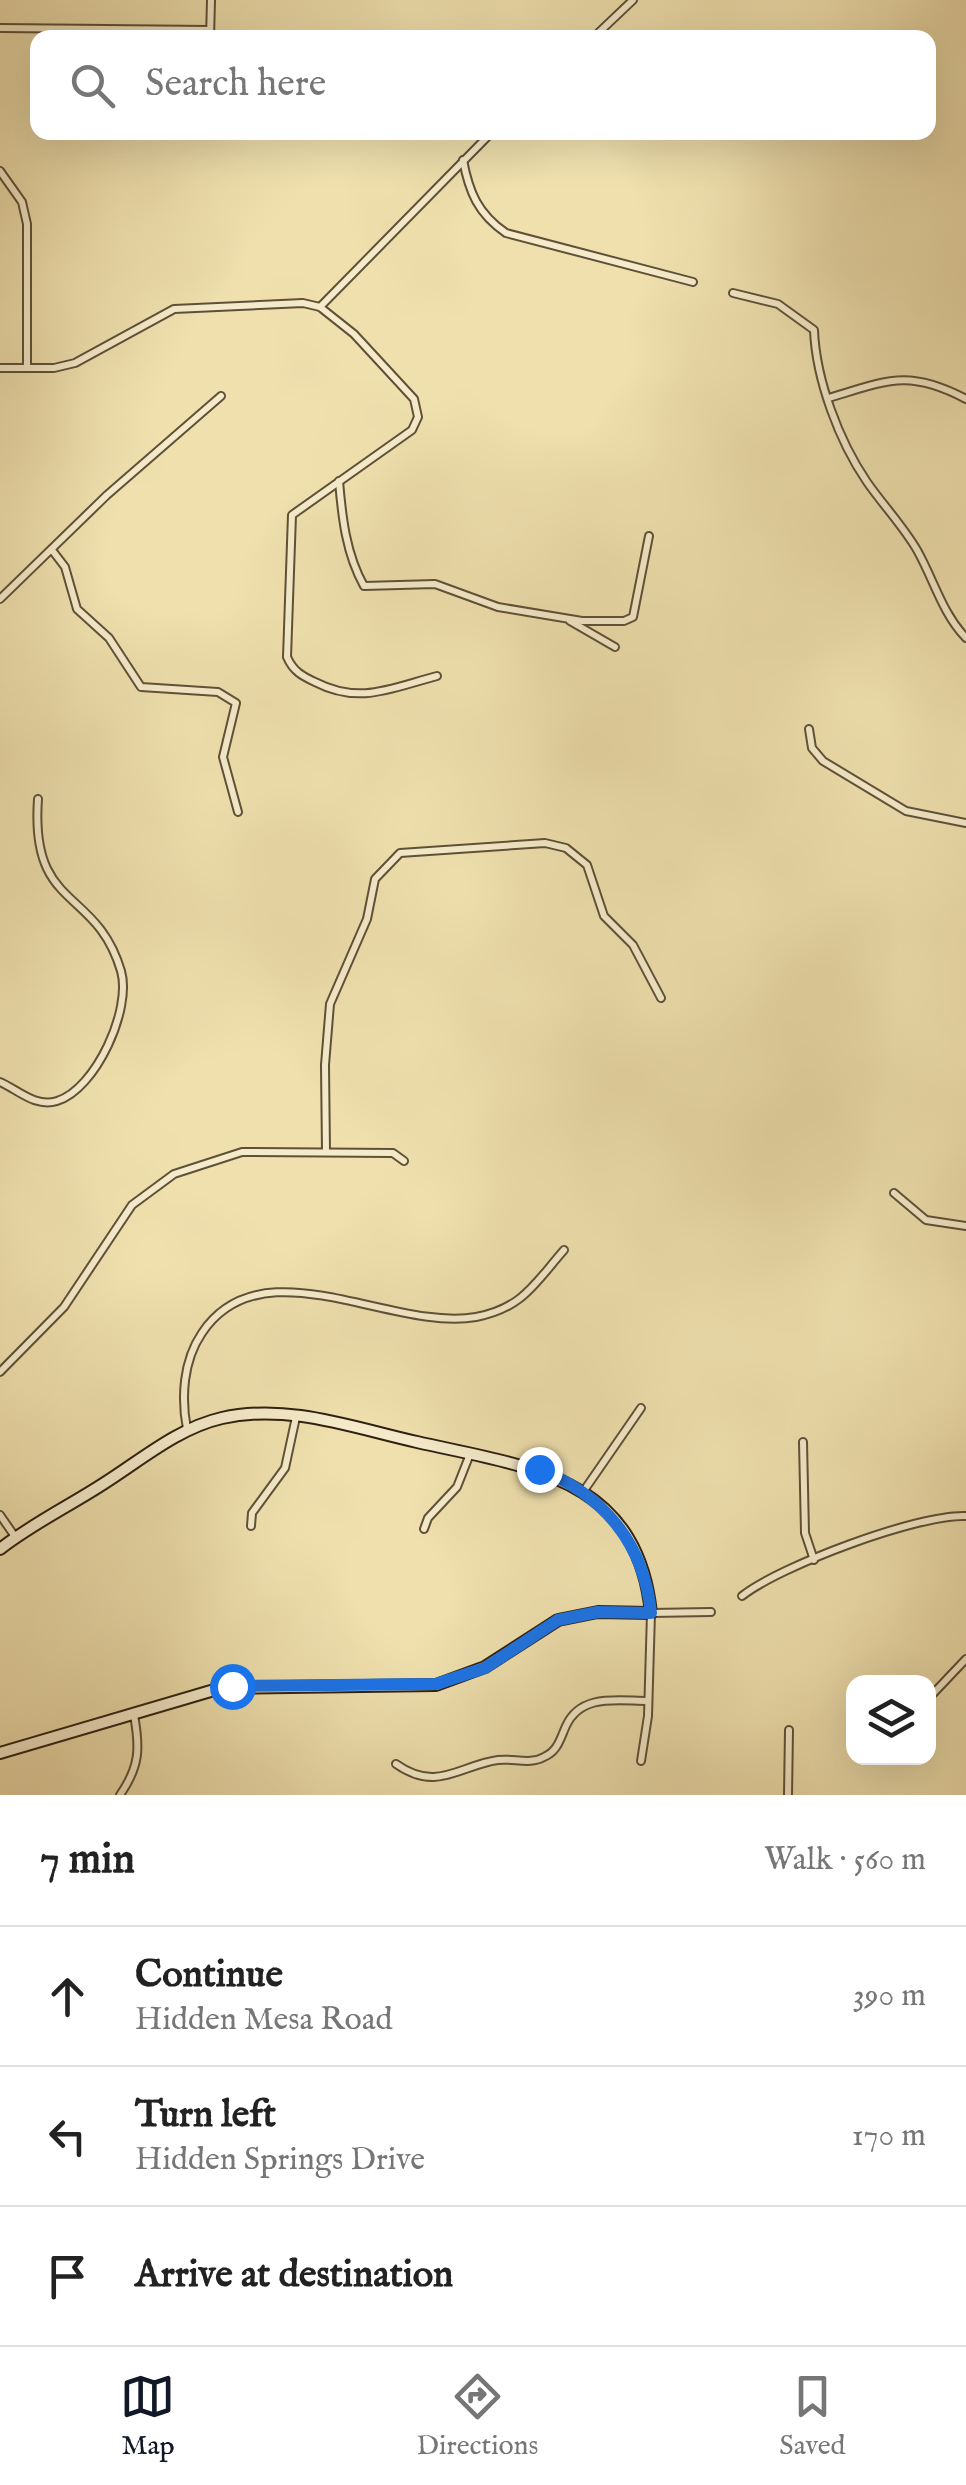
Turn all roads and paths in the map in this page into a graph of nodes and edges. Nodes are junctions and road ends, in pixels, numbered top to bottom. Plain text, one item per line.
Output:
1 (211, 0) edge
2 (633, 0) edge
3 (2, 28) edge
4 (71, 30) edge
5 (210, 30) edge
6 (601, 30) edge
7 (484, 140) edge
8 (463, 160) junction
9 (0, 171) edge
10 (693, 282) dead end
11 (733, 293) dead end
12 (320, 308) junction
13 (0, 368) edge
14 (27, 368) junction
15 (222, 396) dead end
16 (829, 398) junction
17 (966, 400) edge
18 (338, 482) junction
19 (648, 536) dead end
20 (52, 550) junction
21 (0, 599) edge
22 (565, 618) junction
23 (966, 638) edge
24 (615, 647) dead end
25 (437, 676) dead end
26 (809, 730) dead end
27 (38, 799) dead end
28 (238, 812) dead end
29 (966, 823) edge
30 (660, 998) dead end
31 (0, 1082) edge
32 (326, 1152) junction
33 (404, 1161) dead end
34 (894, 1193) dead end
35 (966, 1226) edge
36 (564, 1250) dead end
37 (0, 1372) edge
38 (641, 1408) dead end
39 (296, 1417) junction
40 (187, 1429) junction
41 (804, 1442) dead end
42 (470, 1453) junction
43 (584, 1492) junction
44 (0, 1514) edge
45 (966, 1516) edge
46 (250, 1526) dead end
47 (424, 1529) dead end
48 (16, 1538) junction
49 (0, 1548) edge
50 (814, 1560) junction
51 (742, 1596) dead end
52 (710, 1612) dead end
53 (651, 1613) junction
54 (966, 1659) edge
55 (936, 1691) edge
56 (648, 1701) junction
57 (134, 1715) junction
58 (789, 1730) dead end
59 (0, 1753) edge
60 (640, 1761) dead end
61 (396, 1764) dead end
62 (120, 1795) edge
63 (788, 1795) edge

1 - 5 street
2 - 6 street
3 - 4 street
7 - 8 street
8 - 10 street
8 - 12 street
9 - 14 street
11 - 16 street
12 - 14 street
12 - 18 street
13 - 14 street
15 - 20 street
16 - 17 street
16 - 23 street
18 - 22 street
18 - 25 street
19 - 22 street
20 - 21 street
20 - 28 street
22 - 24 street
26 - 29 street
27 - 31 street
30 - 32 street
32 - 33 street
32 - 37 street
34 - 35 street
36 - 40 street
38 - 43 street
39 - 40 street
39 - 42 street
39 - 46 street
40 - 48 street
41 - 50 street
42 - 43 street
42 - 47 street
43 - 53 street
44 - 48 street
45 - 50 street
48 - 49 street
50 - 51 street
52 - 53 street
53 - 56 street
53 - 57 street
54 - 55 street
56 - 60 street
56 - 61 street
57 - 59 street
57 - 62 street
58 - 63 street

